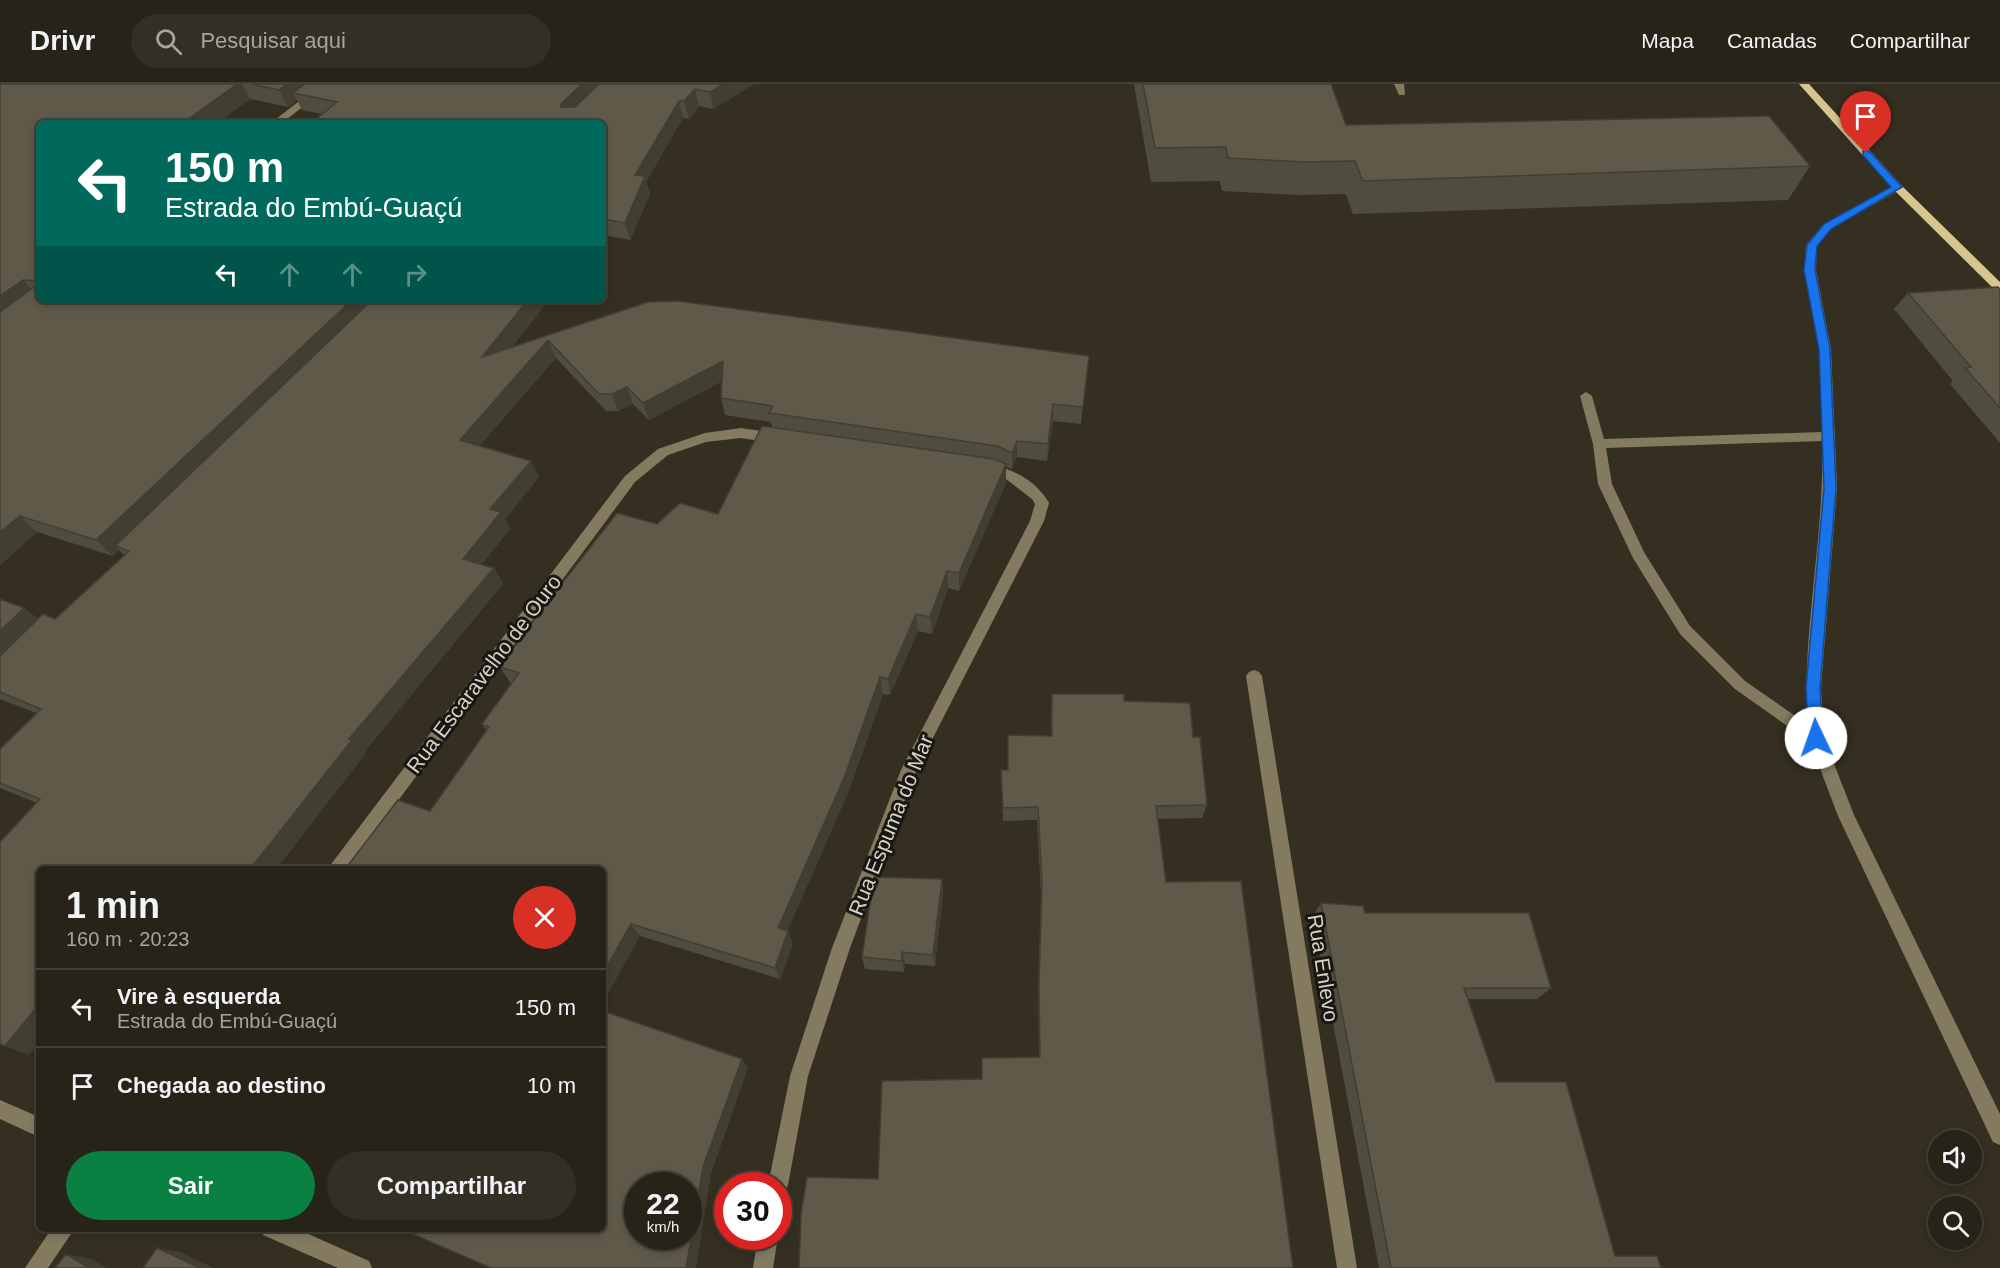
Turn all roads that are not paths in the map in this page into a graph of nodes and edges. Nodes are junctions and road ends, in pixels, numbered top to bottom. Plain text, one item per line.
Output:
1 (327, 84) edge
2 (1804, 84) edge
3 (280, 120) edge
4 (1897, 187) junction
5 (2000, 288) edge
6 (1586, 396) dead end
7 (1828, 435) junction
8 (787, 440) edge
9 (1599, 444) junction
10 (974, 467) edge
11 (1254, 676) dead end
12 (1816, 738) junction
13 (340, 866) edge
14 (0, 1109) edge
15 (36, 1126) edge
16 (2000, 1135) edge
17 (781, 1172) edge
18 (62, 1232) edge
19 (279, 1232) edge
20 (766, 1250) edge
21 (34, 1268) edge
22 (362, 1268) edge
23 (764, 1268) edge
24 (1347, 1268) edge

1 - 3 street
2 - 4 main road
4 - 5 main road
4 - 7 street
6 - 9 street
7 - 9 street
7 - 12 street
8 - 13 street, Rua Escaravelho de Ouro
9 - 12 street
10 - 17 street, Rua Espuma do Mar
11 - 24 street, Rua Enlevo
12 - 16 street
14 - 15 street
18 - 21 street
19 - 22 street
20 - 23 street

